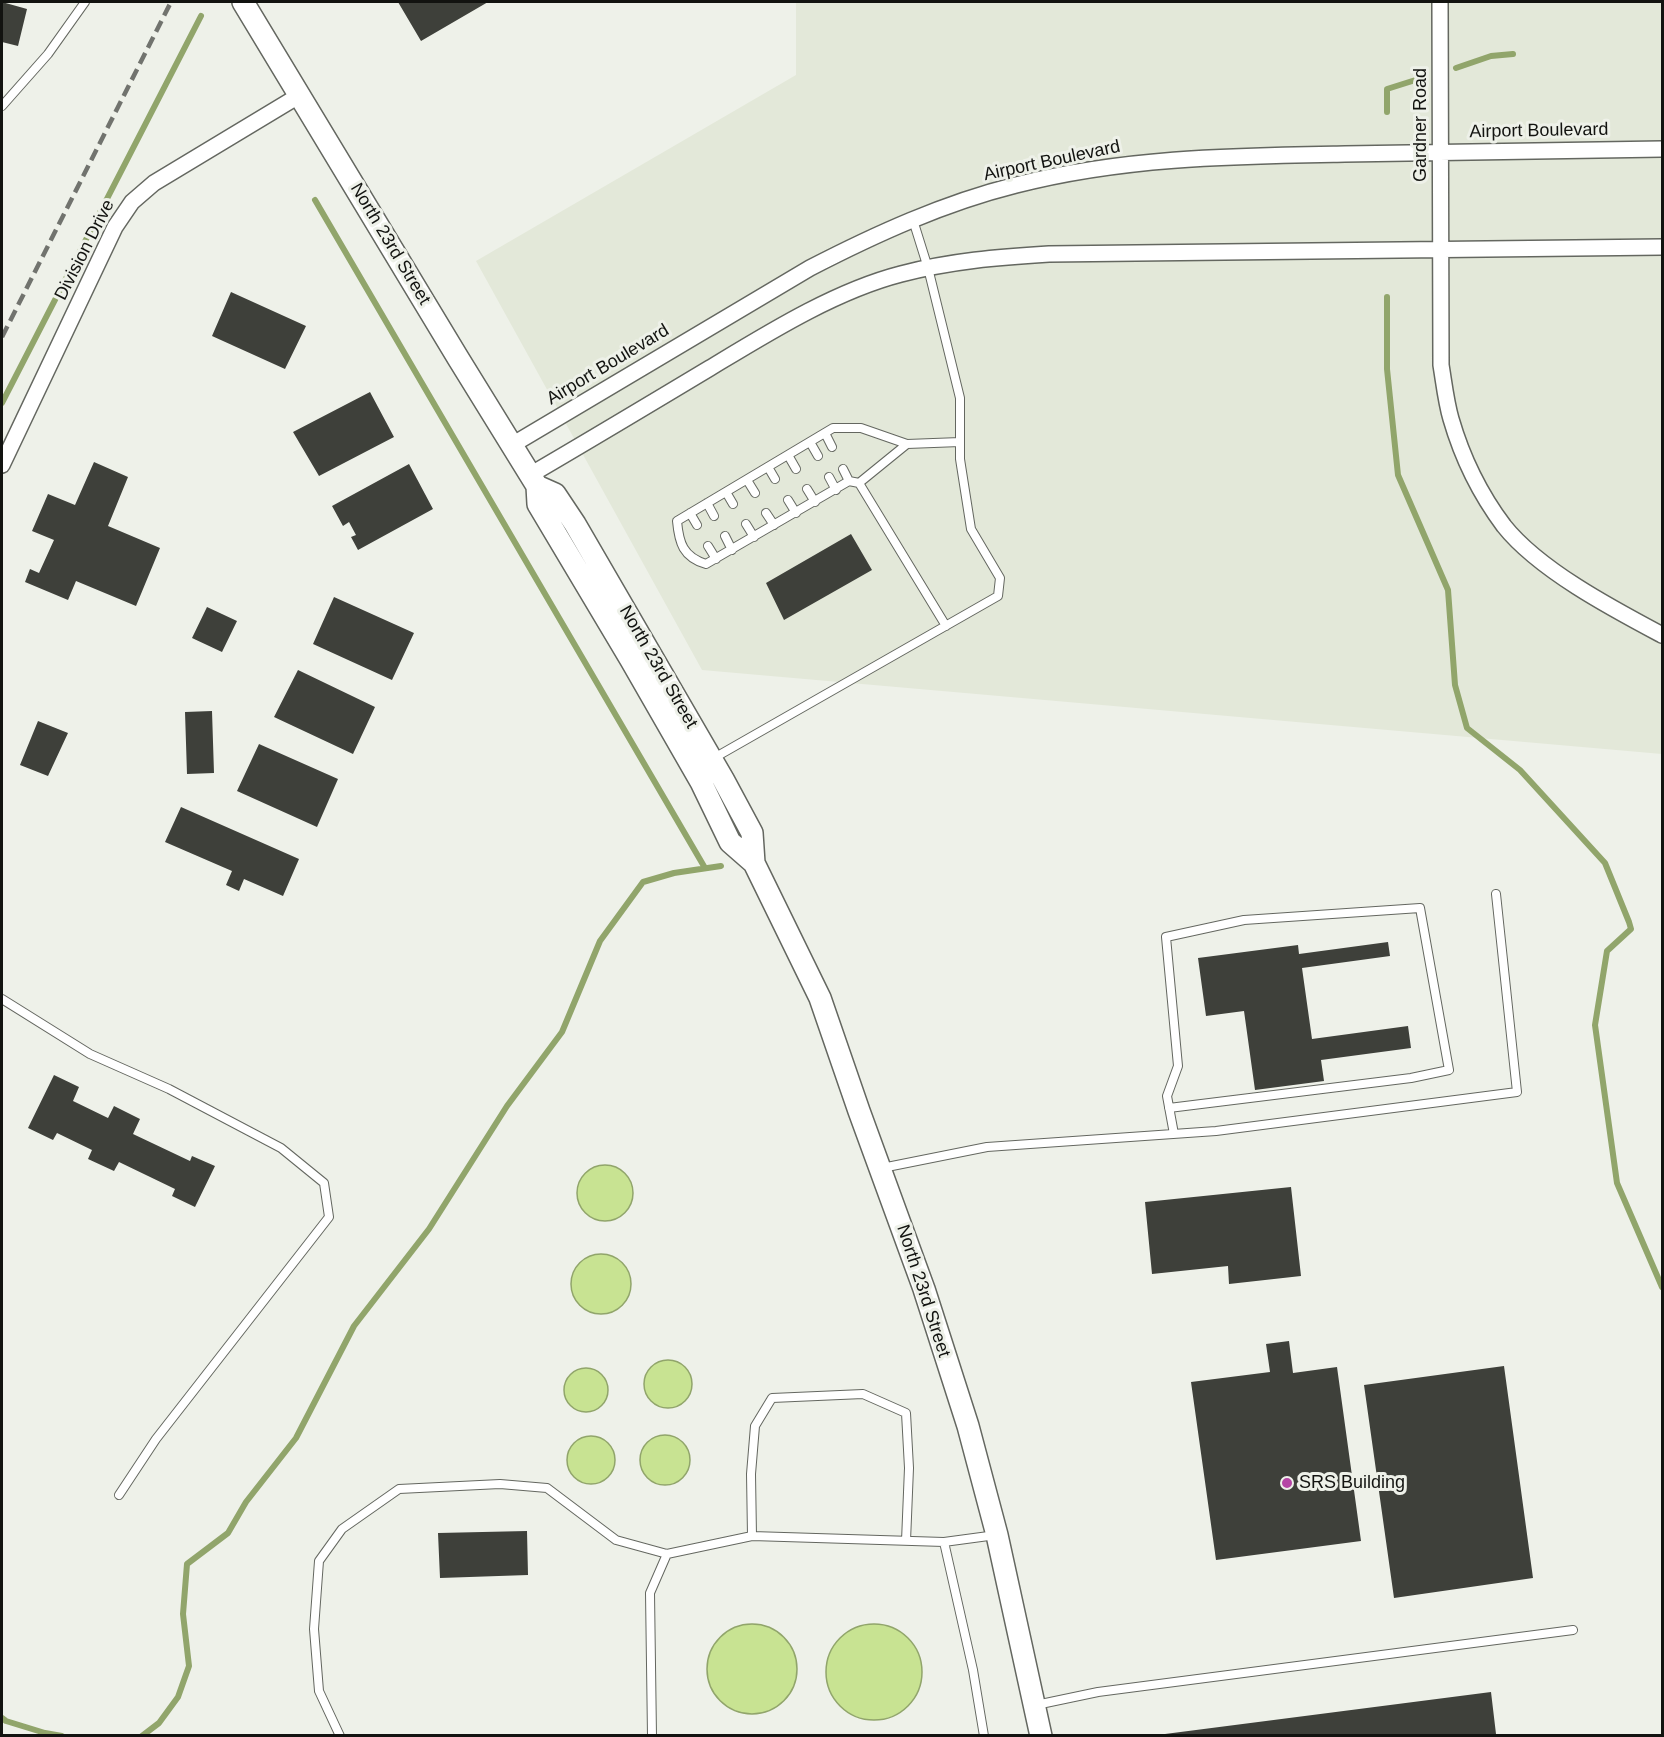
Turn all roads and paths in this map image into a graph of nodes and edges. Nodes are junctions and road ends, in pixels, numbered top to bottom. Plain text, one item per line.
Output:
1 (85, 2) edge
2 (243, 2) edge
3 (1440, 2) edge
4 (300, 95) junction
5 (2, 106) edge
6 (1662, 148) edge
7 (1441, 152) junction
8 (913, 220) junction
9 (1662, 247) edge
10 (1441, 249) junction
11 (928, 268) junction
12 (825, 433) junction
13 (810, 442) junction
14 (960, 442) junction
15 (907, 444) junction
16 (512, 445) junction
17 (832, 447) dead end
18 (788, 455) junction
19 (818, 456) dead end
20 (2, 465) edge
21 (768, 467) junction
22 (796, 469) dead end
23 (843, 469) dead end
24 (829, 477) dead end
25 (776, 479) dead end
26 (747, 480) junction
27 (534, 481) junction
28 (849, 481) junction
29 (859, 483) junction
30 (807, 489) dead end
31 (836, 490) junction
32 (726, 492) junction
33 (755, 493) dead end
34 (788, 500) dead end
35 (815, 502) junction
36 (707, 503) junction
37 (733, 504) dead end
38 (690, 513) junction
39 (766, 513) dead end
40 (796, 513) junction
41 (714, 516) dead end
42 (746, 524) dead end
43 (697, 525) dead end
44 (774, 525) junction
45 (724, 537) dead end
46 (754, 537) junction
47 (708, 546) dead end
48 (732, 550) junction
49 (716, 559) junction
50 (946, 626) junction
51 (1662, 636) edge
52 (711, 759) junction
53 (754, 863) junction
54 (1496, 894) dead end
55 (2, 999) edge
56 (1169, 1108) junction
57 (1174, 1134) junction
58 (880, 1168) junction
59 (119, 1495) dead end
60 (997, 1535) junction
61 (752, 1536) junction
62 (906, 1541) junction
63 (944, 1542) junction
64 (667, 1554) junction
65 (1573, 1630) dead end
66 (1035, 1705) junction
67 (340, 1736) edge
68 (652, 1736) edge
69 (984, 1736) edge
70 (1041, 1736) edge

1 - 5 lane
2 - 4 main road, North 23rd Street
3 - 7 street, Gardner Road
4 - 16 main road, North 23rd Street
4 - 20 street, Division Drive
6 - 7 street, Airport Boulevard
7 - 8 street, Airport Boulevard
7 - 10 street, Gardner Road
8 - 11 lane
8 - 16 street, Airport Boulevard
9 - 10 street
10 - 11 street
10 - 51 street, Gardner Road
11 - 14 lane
11 - 27 street
12 - 13 lane
12 - 15 lane
12 - 17 lane
13 - 18 lane
13 - 19 lane
14 - 15 lane
14 - 50 lane
15 - 29 lane
16 - 27 main road, North 23rd Street
18 - 21 lane
18 - 22 lane
21 - 25 lane
21 - 26 lane
23 - 28 lane
24 - 31 lane
26 - 32 lane
26 - 33 lane
27 - 52 main road, North 23rd Street
27 - 53 main road, North 23rd Street
28 - 29 lane
28 - 31 lane
29 - 50 lane
30 - 35 lane
31 - 35 lane
32 - 36 lane
32 - 37 lane
34 - 40 lane
35 - 40 lane
36 - 38 lane
36 - 41 lane
38 - 43 lane
38 - 49 lane
39 - 44 lane
40 - 44 lane
42 - 46 lane
44 - 46 lane
45 - 48 lane
46 - 48 lane
47 - 49 lane
48 - 49 lane
50 - 52 lane
52 - 53 main road, North 23rd Street
53 - 58 main road, North 23rd Street
54 - 57 lane
55 - 59 lane
56 - 56 lane
56 - 57 lane
57 - 58 lane
58 - 60 main road, North 23rd Street
60 - 63 lane
60 - 66 main road, North 23rd Street
61 - 62 lane
61 - 62 lane
61 - 64 lane
62 - 63 lane
63 - 69 lane
64 - 67 lane
64 - 68 lane
65 - 66 lane
66 - 70 main road, North 23rd Street

